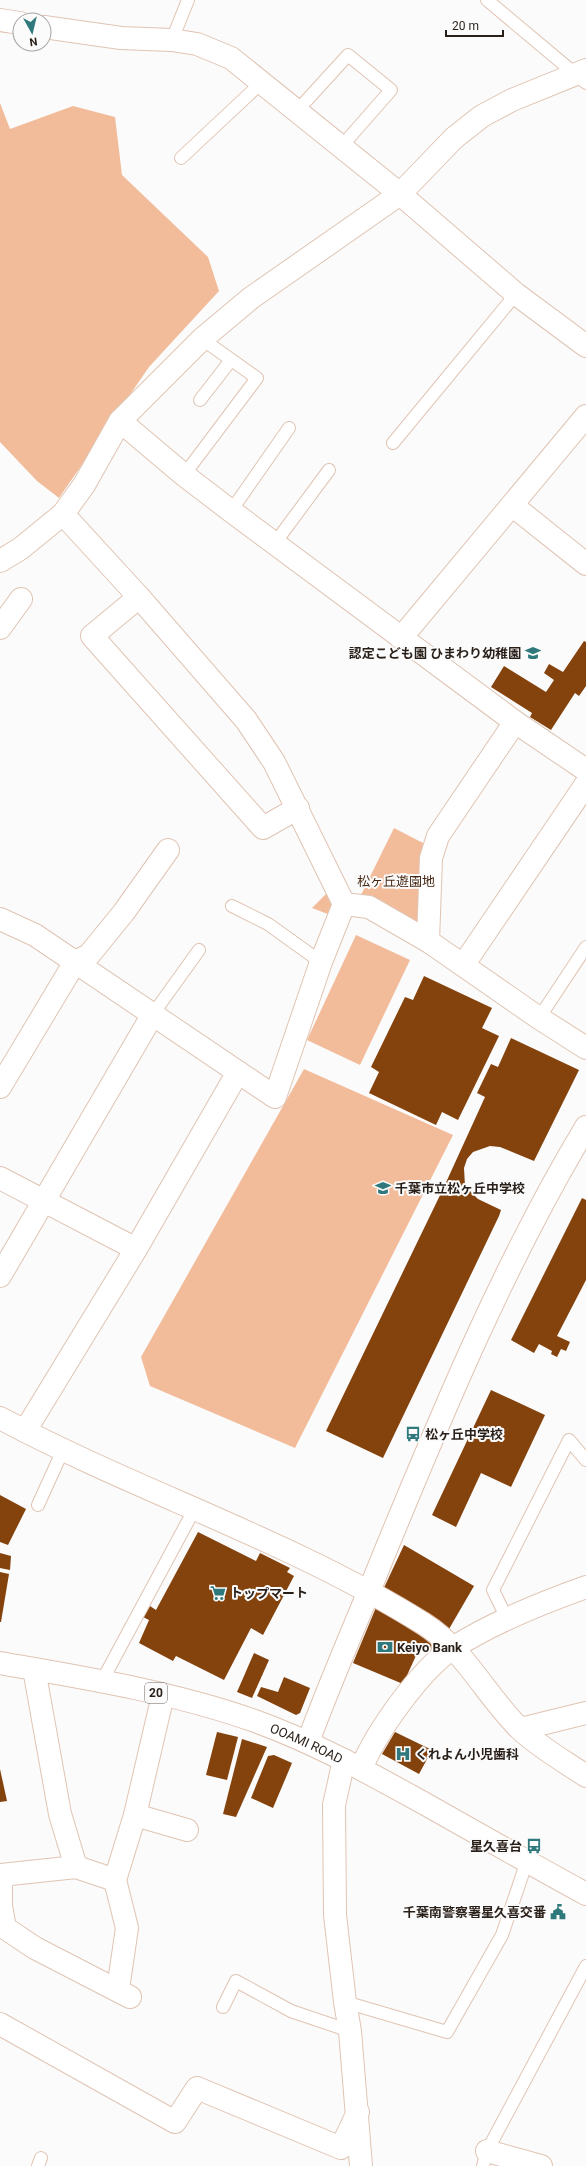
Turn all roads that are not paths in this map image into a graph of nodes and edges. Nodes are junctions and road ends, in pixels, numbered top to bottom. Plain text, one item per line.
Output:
1 (188, 0) edge
2 (487, 0) edge
3 (0, 20) edge
4 (12, 22) edge
5 (52, 28) edge
6 (172, 40) junction
7 (583, 76) edge
8 (260, 84) junction
9 (296, 112) junction
10 (341, 147) junction
11 (181, 158) dead end
12 (400, 194) junction
13 (516, 294) junction
14 (202, 339) junction
15 (586, 346) edge
16 (231, 360) junction
17 (200, 400) dead end
18 (586, 416) edge
19 (120, 421) junction
20 (289, 428) dead end
21 (579, 439) edge
22 (393, 443) dead end
23 (329, 470) dead end
24 (184, 475) junction
25 (512, 504) junction
26 (231, 510) junction
27 (63, 514) junction
28 (275, 543) junction
29 (0, 561) edge
30 (586, 564) edge
31 (139, 597) junction
32 (22, 600) dead end
33 (0, 628) edge
34 (401, 638) junction
35 (515, 722) junction
36 (586, 770) edge
37 (586, 784) edge
38 (298, 808) junction
39 (168, 850) dead end
40 (344, 904) junction
41 (232, 906) dead end
42 (0, 919) edge
43 (428, 941) junction
44 (586, 947) edge
45 (199, 950) dead end
46 (75, 962) junction
47 (321, 962) junction
48 (464, 964) junction
49 (153, 1014) junction
50 (539, 1018) junction
51 (586, 1048) edge
52 (238, 1072) junction
53 (0, 1087) edge
54 (586, 1127) edge
55 (0, 1178) edge
56 (44, 1201) junction
57 (136, 1249) junction
58 (0, 1276) edge
59 (0, 1418) edge
60 (25, 1431) junction
61 (63, 1450) junction
62 (586, 1460) edge
63 (38, 1505) dead end
64 (195, 1508) junction
65 (586, 1587) edge
66 (369, 1592) junction
67 (508, 1619) junction
68 (453, 1648) junction
69 (0, 1663) edge
70 (34, 1669) junction
71 (102, 1681) junction
72 (163, 1694) junction
73 (586, 1712) edge
74 (521, 1729) junction
75 (308, 1742) junction
76 (353, 1764) junction
77 (586, 1776) edge
78 (135, 1815) junction
79 (187, 1830) dead end
80 (527, 1861) junction
81 (76, 1867) junction
82 (115, 1880) junction
83 (586, 1894) edge
84 (3, 1928) edge
85 (586, 1966) edge
86 (344, 2002) junction
87 (223, 2007) dead end
88 (0, 2024) edge
89 (350, 2031) junction
90 (358, 2112) junction
91 (485, 2158) edge
92 (361, 2166) edge
93 (541, 2166) edge

1 - 6 lane
2 - 7 lane
3 - 4 street
5 - 6 street
6 - 8 street
7 - 12 street
8 - 9 street
8 - 11 lane
9 - 10 street
9 - 10 lane
10 - 12 street
12 - 13 street
12 - 14 street
13 - 15 street
13 - 22 lane
14 - 16 lane
14 - 19 street
16 - 17 lane
16 - 24 lane
18 - 21 street
19 - 24 street
19 - 27 street
20 - 26 lane
21 - 25 street
23 - 28 lane
24 - 26 street
25 - 30 street
25 - 34 street
26 - 28 street
27 - 29 street
27 - 31 street
28 - 34 street
31 - 38 street
31 - 38 street
32 - 33 street
34 - 35 street
35 - 36 street
35 - 43 street
37 - 48 street
38 - 40 street
39 - 46 street
40 - 43 street
40 - 47 street
41 - 47 lane
42 - 46 street
43 - 48 street
44 - 50 lane
45 - 49 lane
46 - 49 street
46 - 53 street
47 - 52 street
48 - 50 street
49 - 52 street
49 - 56 street
50 - 51 street
52 - 57 street
54 - 66 street
55 - 56 street
56 - 57 street
56 - 58 street
57 - 60 street
59 - 60 street
60 - 61 street
61 - 63 lane
61 - 64 street
62 - 67 lane
64 - 66 street
64 - 71 lane
65 - 67 street
66 - 68 street
66 - 75 street
67 - 68 street
68 - 74 street
68 - 76 street
69 - 70 street, OOAMI ROAD / 20
70 - 71 street, OOAMI ROAD / 20
70 - 81 street
71 - 72 street, OOAMI ROAD / 20
72 - 75 street, OOAMI ROAD / 20
72 - 78 street
73 - 74 street
74 - 77 street
75 - 76 street, OOAMI ROAD / 20
76 - 80 street, OOAMI ROAD / 20
76 - 86 street
78 - 79 street
78 - 82 street
80 - 83 street, OOAMI ROAD / 20
80 - 86 lane
81 - 82 street
81 - 84 street
82 - 84 street
85 - 91 lane
86 - 89 street
87 - 89 lane
88 - 90 street
89 - 90 street
90 - 92 street
91 - 93 street

